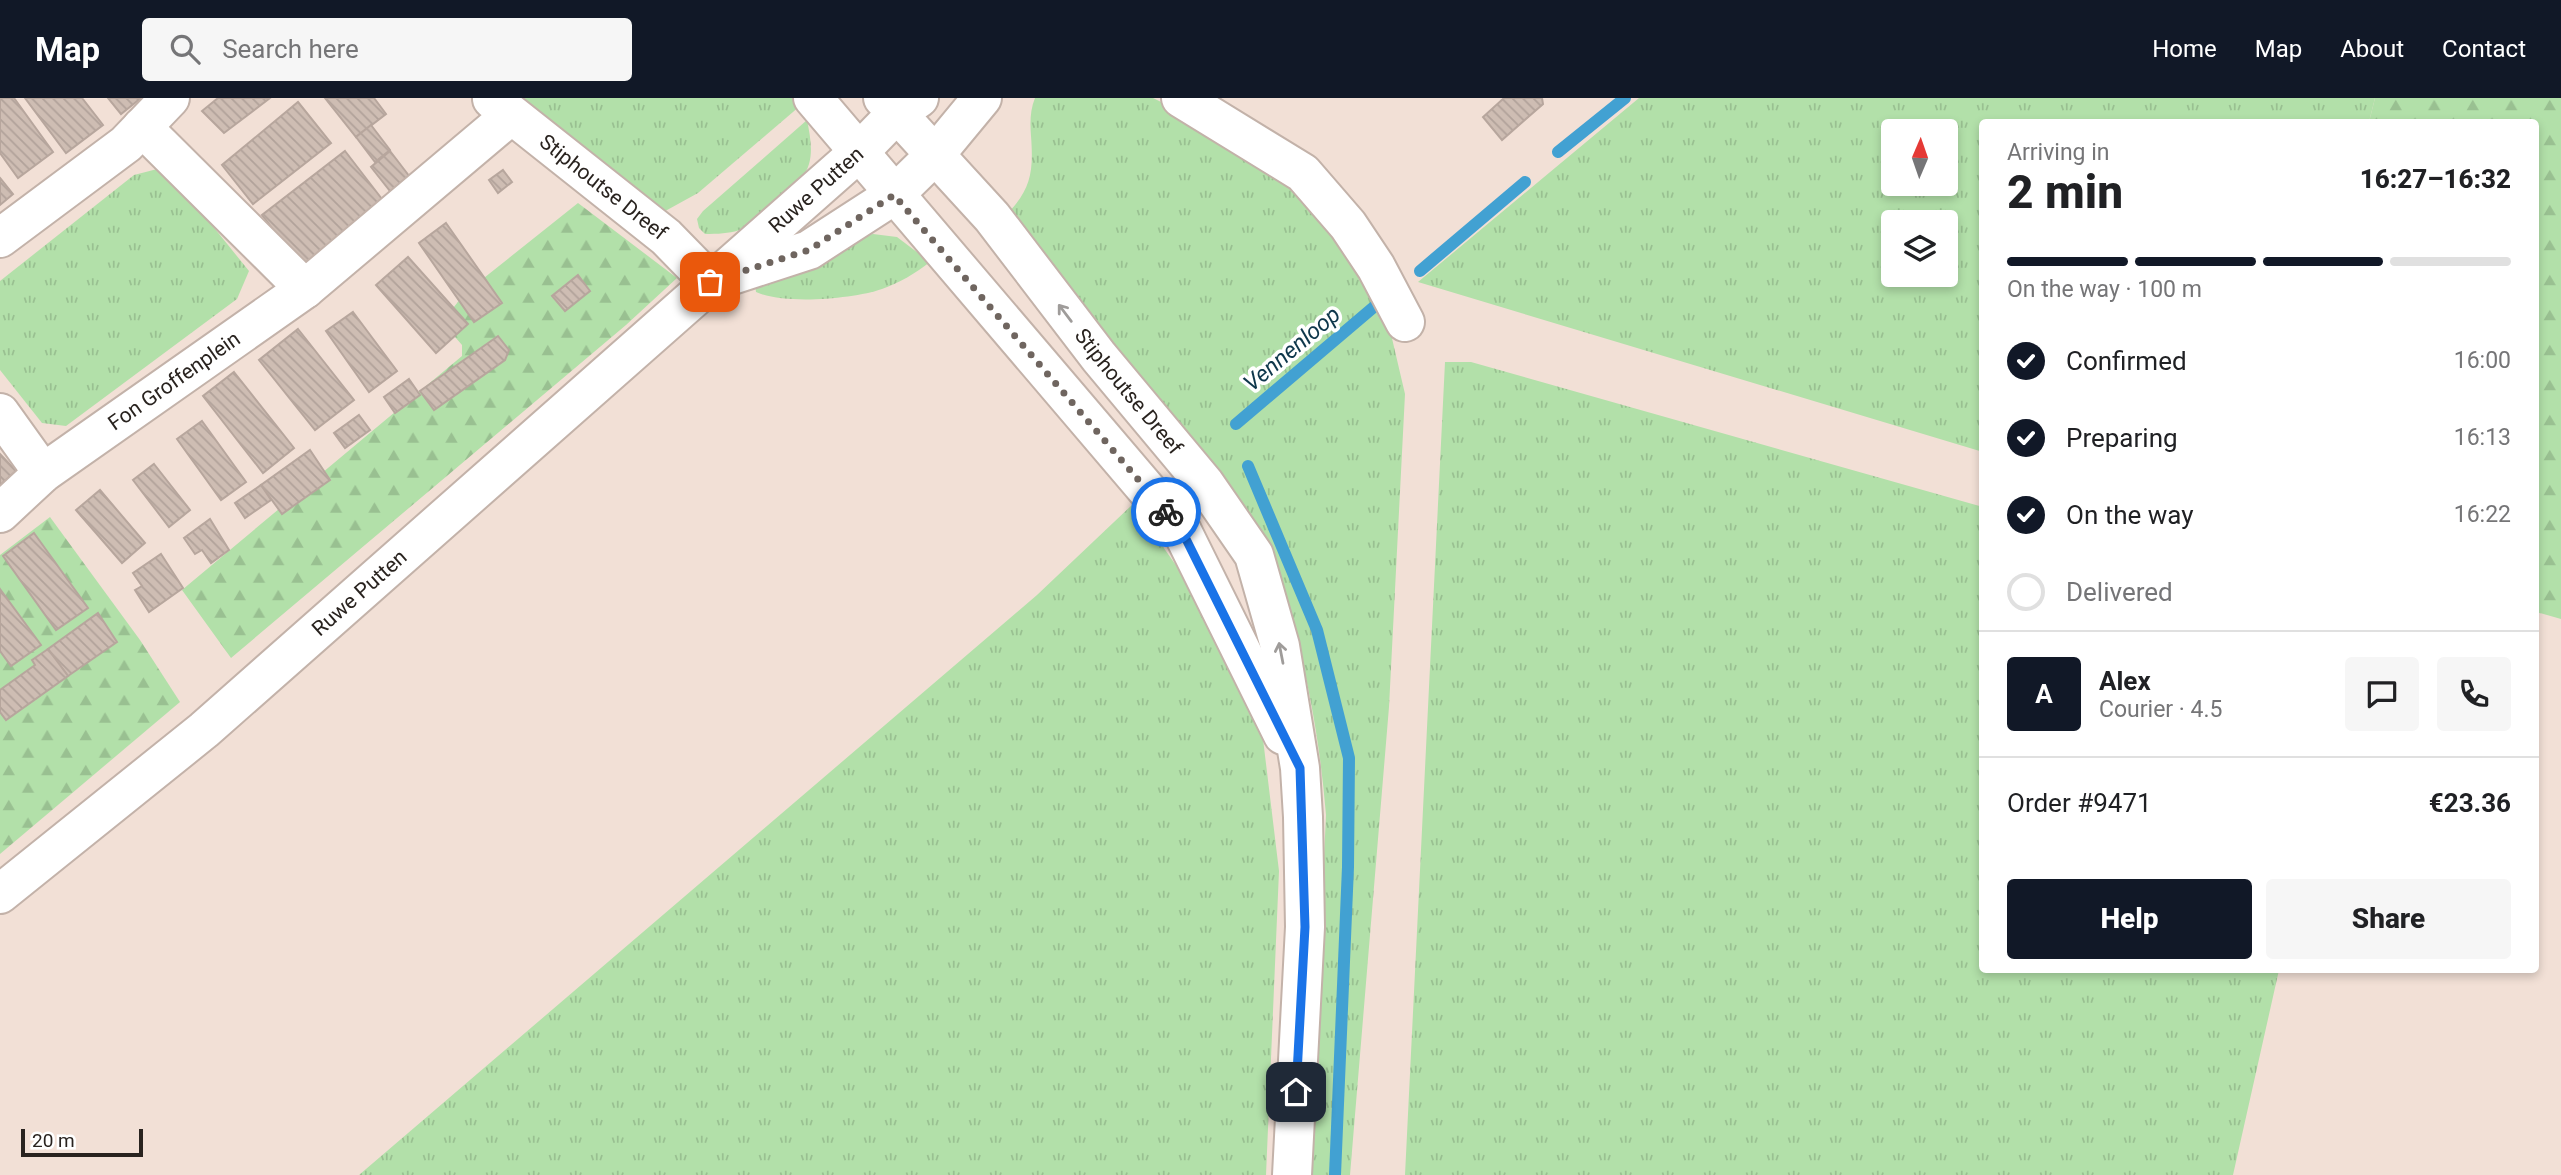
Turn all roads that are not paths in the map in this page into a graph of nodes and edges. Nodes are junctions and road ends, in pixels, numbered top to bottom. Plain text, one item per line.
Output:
1 (170, 98) edge
2 (813, 98) edge
3 (982, 98) edge
4 (1181, 98) edge
5 (899, 103) edge
6 (500, 107) edge
7 (142, 127) junction
8 (859, 152) junction
9 (934, 156) junction
10 (894, 195) junction
11 (0, 238) edge
12 (710, 282) junction
13 (305, 289) junction
14 (1405, 322) dead end
15 (0, 413) edge
16 (43, 473) junction
17 (0, 513) edge
18 (1300, 768) junction
19 (0, 894) edge
20 (1292, 1175) edge

1 - 7 street
2 - 8 street, Stiphoutse Dreef
3 - 9 street, Ruwe Putten
4 - 14 street
5 - 8 street, Ruwe Putten
5 - 9 street, Stiphoutse Dreef
6 - 12 street, Stiphoutse Dreef
6 - 13 street, Fon Groffenplein
7 - 11 street
7 - 13 street
8 - 10 street, Stiphoutse Dreef
8 - 12 street, Ruwe Putten
9 - 10 street, Ruwe Putten
18 -> 9 street, Stiphoutse Dreef
10 - 12 street, Ruwe Putten
10 - 18 street, Stiphoutse Dreef
12 - 19 street, Ruwe Putten
13 - 16 street, Fon Groffenplein
15 - 16 street
16 - 17 street, Fon Groffenplein
18 - 20 street, Stiphoutse Dreef

